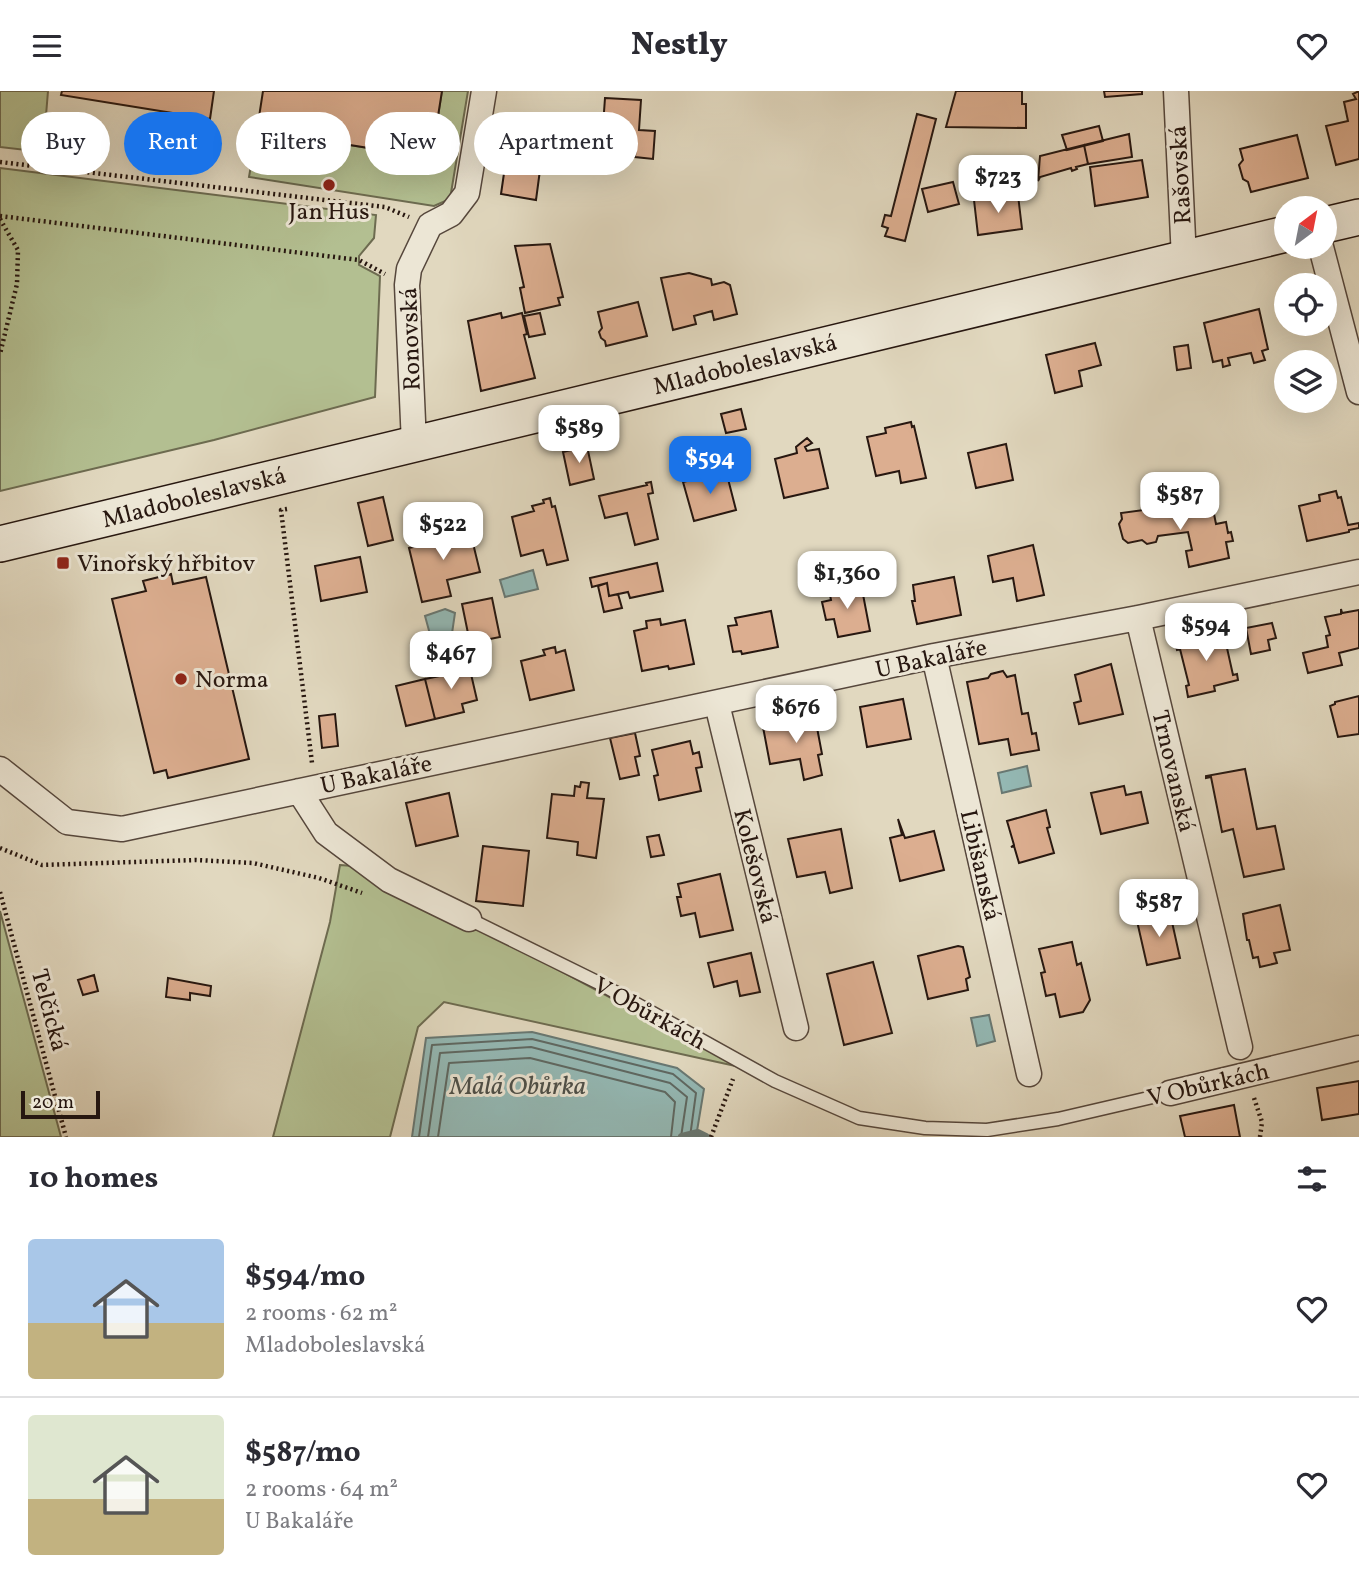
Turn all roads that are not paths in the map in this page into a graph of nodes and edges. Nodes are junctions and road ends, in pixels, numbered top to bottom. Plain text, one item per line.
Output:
1 (484, 91) edge
2 (1175, 91) edge
3 (1359, 217) edge
4 (1337, 222) edge
5 (1274, 237) edge
6 (1184, 259) junction
7 (1324, 259) edge
8 (1359, 392) edge
9 (414, 444) junction
10 (0, 544) edge
11 (1359, 572) edge
12 (1138, 618) junction
13 (934, 656) junction
14 (717, 704) junction
15 (0, 769) edge
16 (307, 789) junction
17 (470, 919) joint
18 (796, 1028) dead end
19 (1240, 1047) dead end
20 (1359, 1048) edge
21 (1029, 1074) dead end
22 (1170, 1093) joint

1 - 9 street, Ronovská
2 - 6 street, Rašovská
3 - 4 main road
5 - 6 main road, Mladoboleslavská
6 - 9 main road, Mladoboleslavská
7 - 8 street
9 - 10 main road, Mladoboleslavská
11 - 12 street, U Bakaláře
12 - 13 street, U Bakaláře
12 - 19 street, Trnovanská
13 - 14 street, U Bakaláře
13 - 21 street, Libišanská
14 - 16 street, U Bakaláře
14 - 18 street, Kolešovská
15 - 16 street
16 - 17 street, V Obůrkách
17 - 22 lane, V Obůrkách
20 - 22 street, V Obůrkách

